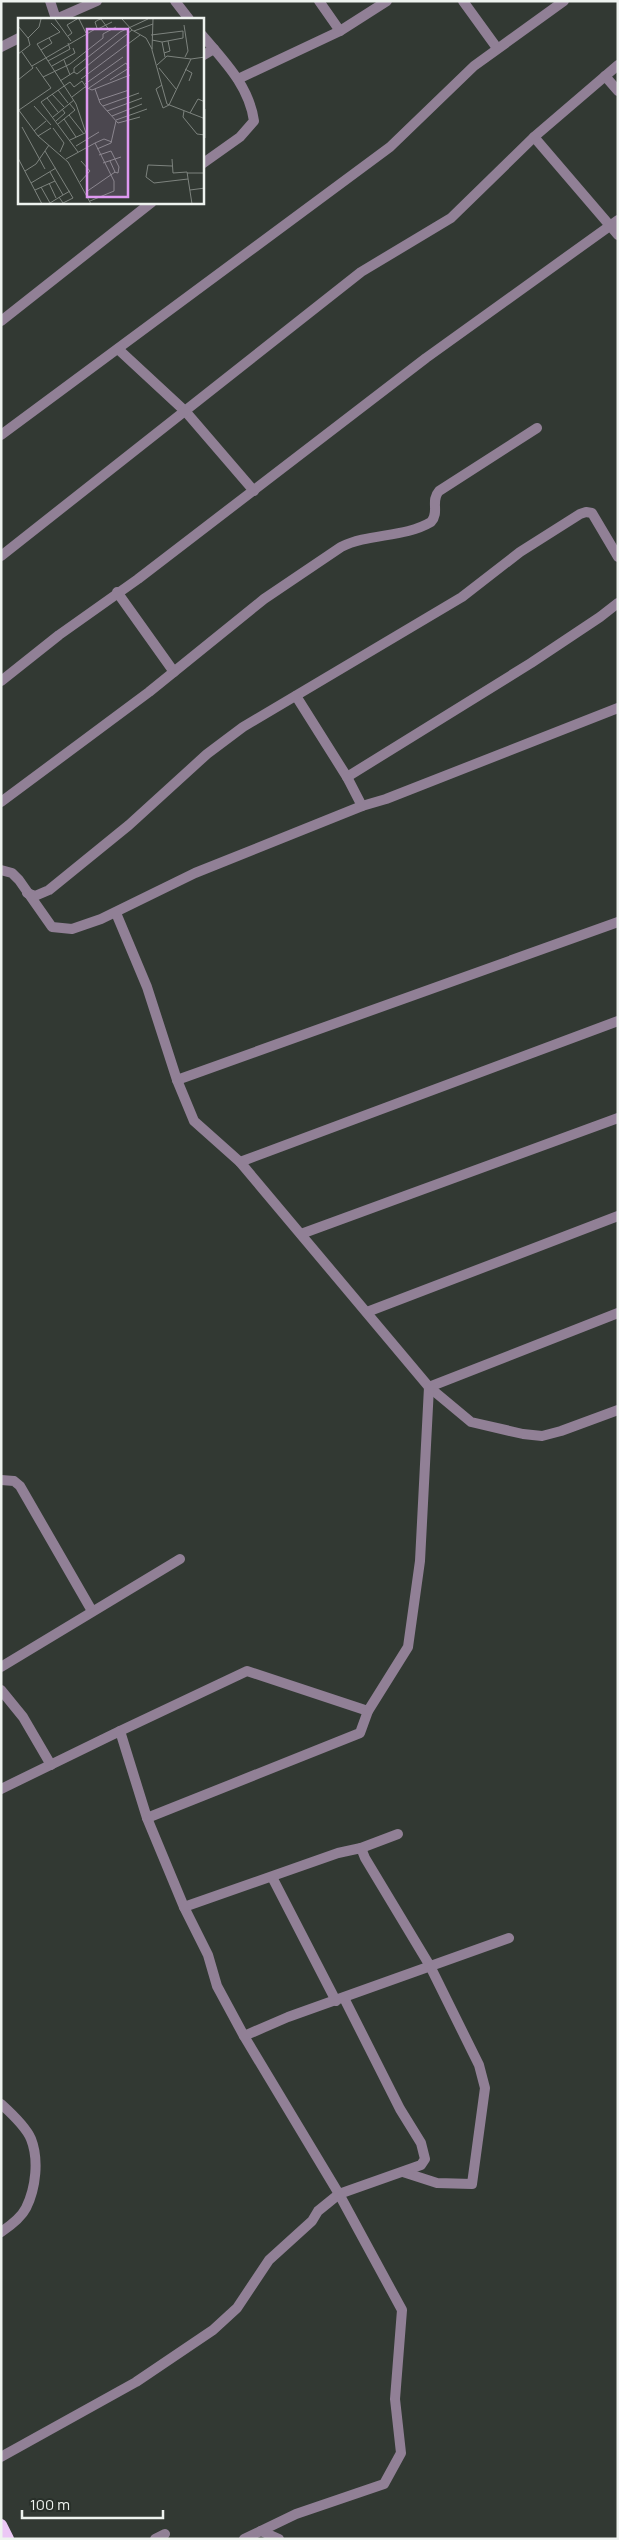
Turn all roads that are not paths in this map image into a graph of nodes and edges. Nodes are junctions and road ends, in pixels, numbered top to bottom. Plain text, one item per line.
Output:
1 (50, 1) edge
2 (97, 1) edge
3 (174, 1) edge
4 (319, 1) edge
5 (387, 1) edge
6 (463, 1) edge
7 (564, 1) edge
8 (56, 18) edge
9 (58, 18) edge
10 (188, 18) edge
11 (340, 31) junction
12 (204, 37) edge
13 (18, 38) edge
14 (1, 47) edge
15 (497, 48) junction
16 (214, 49) junction
17 (204, 55) edge
18 (618, 65) edge
19 (605, 76) junction
20 (238, 79) junction
21 (618, 91) edge
22 (534, 137) junction
23 (204, 163) edge
24 (149, 204) edge
25 (614, 223) edge
26 (618, 235) edge
27 (1, 321) edge
28 (118, 349) junction
29 (186, 412) junction
30 (537, 428) dead end
31 (1, 435) edge
32 (254, 491) junction
33 (1, 556) edge
34 (618, 557) edge
35 (117, 592) junction
36 (618, 603) edge
37 (174, 672) junction
38 (1, 681) edge
39 (296, 696) junction
40 (618, 708) edge
41 (348, 777) junction
42 (1, 802) edge
43 (362, 806) junction
44 (1, 870) edge
45 (28, 893) junction
46 (116, 913) junction
47 (618, 922) edge
48 (618, 1022) edge
49 (177, 1080) junction
50 (618, 1118) edge
51 (240, 1162) junction
52 (618, 1216) edge
53 (301, 1234) junction
54 (367, 1312) junction
55 (618, 1313) edge
56 (429, 1387) junction
57 (618, 1410) edge
58 (1, 1480) edge
59 (180, 1558) dead end
60 (92, 1611) junction
61 (2, 1663) edge
62 (1, 1690) edge
63 (368, 1710) junction
64 (120, 1731) junction
65 (52, 1765) junction
66 (1, 1789) edge
67 (148, 1818) junction
68 (398, 1834) dead end
69 (362, 1848) junction
70 (272, 1877) junction
71 (184, 1907) junction
72 (509, 1938) dead end
73 (430, 1966) junction
74 (340, 2000) junction
75 (244, 2036) junction
76 (1, 2104) edge
77 (403, 2172) junction
78 (339, 2194) junction
79 (1, 2232) edge
80 (1, 2457) edge
81 (1, 2525) edge
82 (261, 2531) junction
83 (165, 2534) dead end
84 (8, 2539) edge
85 (154, 2539) edge
86 (244, 2539) edge
87 (279, 2539) edge

1 - 8 street
2 - 9 street
3 - 10 street
4 - 11 street
5 - 11 street
6 - 15 street
7 - 15 street
11 - 20 street
12 - 16 street
13 - 14 street
15 - 28 street
16 - 17 street
16 - 20 street
18 - 19 street
19 - 21 street
19 - 22 street
20 - 23 street
22 - 25 street
22 - 29 street
24 - 27 street
25 - 26 street
25 - 32 street
28 - 29 street
28 - 31 street
29 - 32 street
29 - 33 street
30 - 37 street
32 - 35 street
34 - 39 street
35 - 37 street
35 - 38 street
36 - 41 street
37 - 42 street
39 - 41 street
39 - 45 street
40 - 43 street
41 - 43 street
43 - 46 street
44 - 45 street
45 - 46 street
46 - 49 street
47 - 49 street
48 - 51 street
49 - 51 street
50 - 53 street
51 - 53 street
52 - 54 street
53 - 54 street
54 - 56 street
55 - 56 street
56 - 57 street
56 - 63 street
58 - 60 street
59 - 60 street
60 - 61 street
62 - 65 street
63 - 64 street
63 - 67 street
64 - 65 street
64 - 67 street
65 - 66 street
67 - 71 street
68 - 69 street
69 - 70 street
69 - 73 street
70 - 71 street
70 - 74 street
71 - 75 street
72 - 73 street
73 - 74 street
73 - 77 street
74 - 75 street
74 - 77 street
75 - 78 street
76 - 79 street
77 - 78 street
78 - 80 street
78 - 82 street
81 - 84 main road
82 - 86 street
82 - 87 street
83 - 85 street

